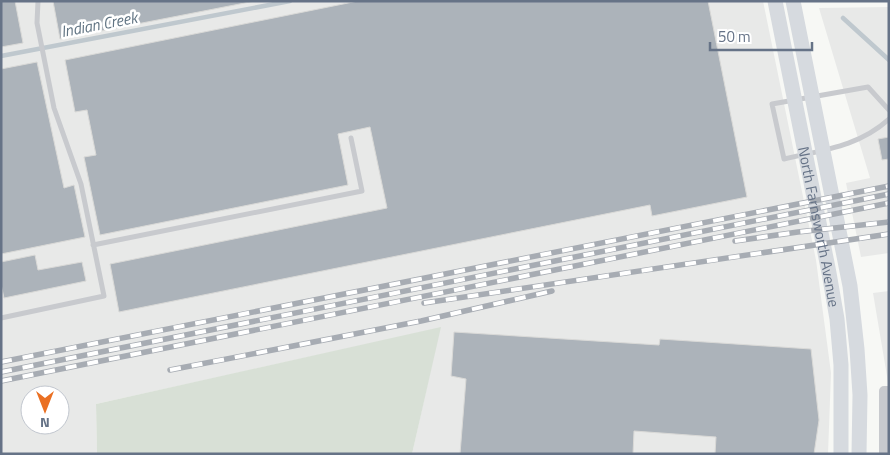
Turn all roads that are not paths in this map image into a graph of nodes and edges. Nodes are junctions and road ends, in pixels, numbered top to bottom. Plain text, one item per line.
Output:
1 (38, 1) edge
2 (774, 1) edge
3 (793, 1) edge
4 (889, 110) edge
5 (889, 120) edge
6 (351, 138) dead end
7 (93, 244) junction
8 (1, 318) edge
9 (887, 391) edge
10 (841, 454) edge
11 (859, 454) edge
12 (884, 454) edge

1 - 7 lane
2 - 10 main road, North Farnsworth Avenue
3 - 11 main road, North Farnsworth Avenue
4 - 5 lane
6 - 7 lane
7 - 8 lane
9 - 12 street

